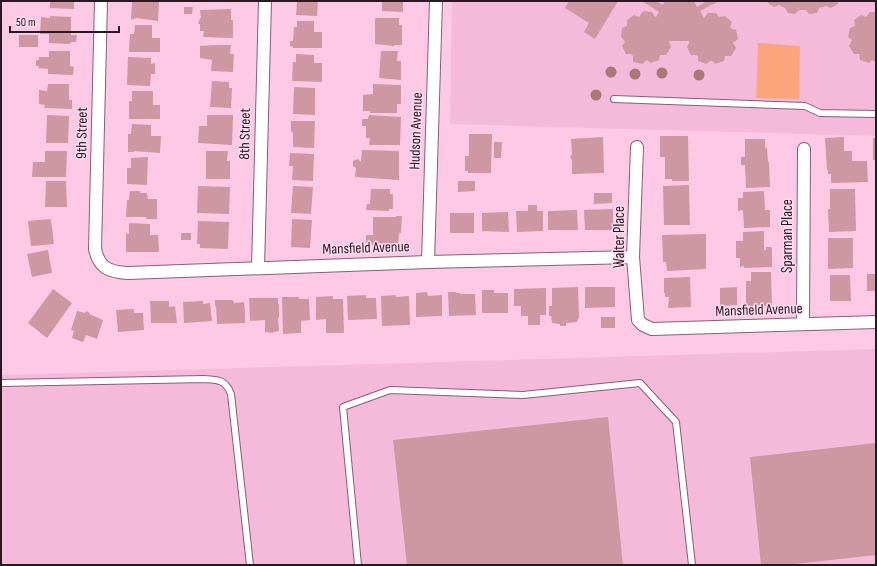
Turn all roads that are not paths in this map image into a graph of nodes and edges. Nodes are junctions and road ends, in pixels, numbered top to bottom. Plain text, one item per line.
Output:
1 (101, 1) edge
2 (264, 1) edge
3 (436, 1) edge
4 (614, 99) dead end
5 (876, 114) edge
6 (637, 147) dead end
7 (804, 149) dead end
8 (633, 257) junction
9 (428, 262) junction
10 (101, 265) joint
11 (258, 268) junction
12 (876, 322) edge
13 (803, 324) junction
14 (643, 326) joint
15 (1, 383) edge
16 (250, 565) edge
17 (358, 565) edge
18 (692, 565) edge

1 - 10 street, 9th Street
2 - 11 street, 8th Street
3 - 9 street, Hudson Avenue
4 - 5 lane
6 - 8 street, Walter Place
7 - 13 street, Sparman Place
8 - 9 street, Mansfield Avenue
8 - 14 street, Walter Place
9 - 11 street, Mansfield Avenue
10 - 11 street, Mansfield Avenue
12 - 13 street, Mansfield Avenue
13 - 14 street, Mansfield Avenue
15 - 16 lane
17 - 18 lane

